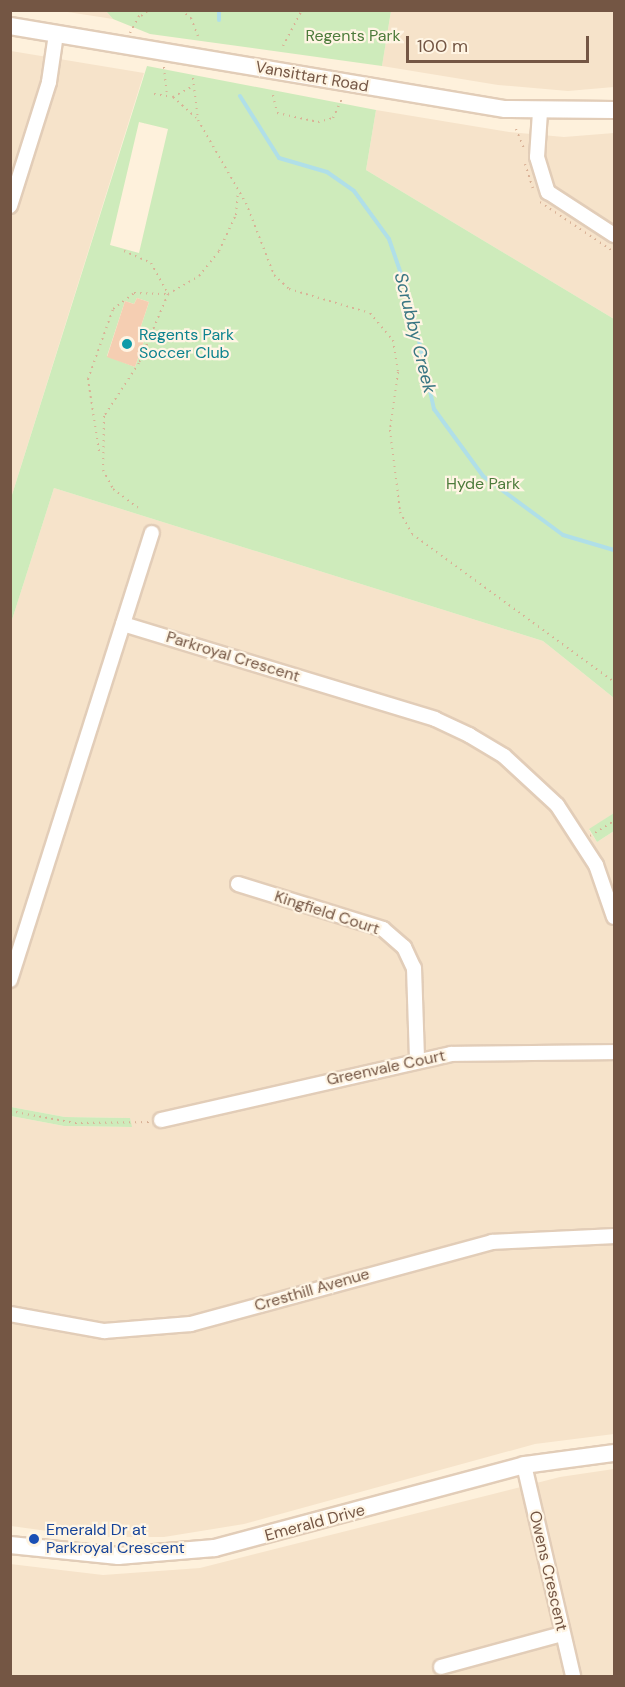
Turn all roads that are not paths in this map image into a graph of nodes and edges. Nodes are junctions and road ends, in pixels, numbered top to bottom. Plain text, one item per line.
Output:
1 (10, 26) edge
2 (56, 34) junction
3 (615, 110) edge
4 (540, 112) junction
5 (14, 180) edge
6 (10, 206) edge
7 (615, 235) edge
8 (152, 533) dead end
9 (123, 624) junction
10 (238, 884) dead end
11 (615, 917) edge
12 (10, 980) edge
13 (615, 1052) edge
14 (417, 1060) junction
15 (161, 1120) road end
16 (615, 1236) edge
17 (10, 1314) edge
18 (615, 1453) edge
19 (524, 1465) junction
20 (10, 1545) edge
21 (562, 1634) junction
22 (441, 1667) dead end
23 (573, 1677) edge

1 - 2 street, Vansittart Road
2 - 4 street, Vansittart Road
2 - 5 street
3 - 4 street, Vansittart Road
4 - 7 street
5 - 6 street
8 - 9 street
9 - 11 street, Parkroyal Crescent
9 - 12 street
10 - 14 street, Kingfield Court
13 - 14 street, Greenvale Court
14 - 15 street, Greenvale Court
16 - 17 street, Cresthill Avenue
18 - 19 street, Emerald Drive
19 - 20 street, Emerald Drive
19 - 21 street, Owens Crescent
21 - 22 street
21 - 23 street, Owens Crescent

